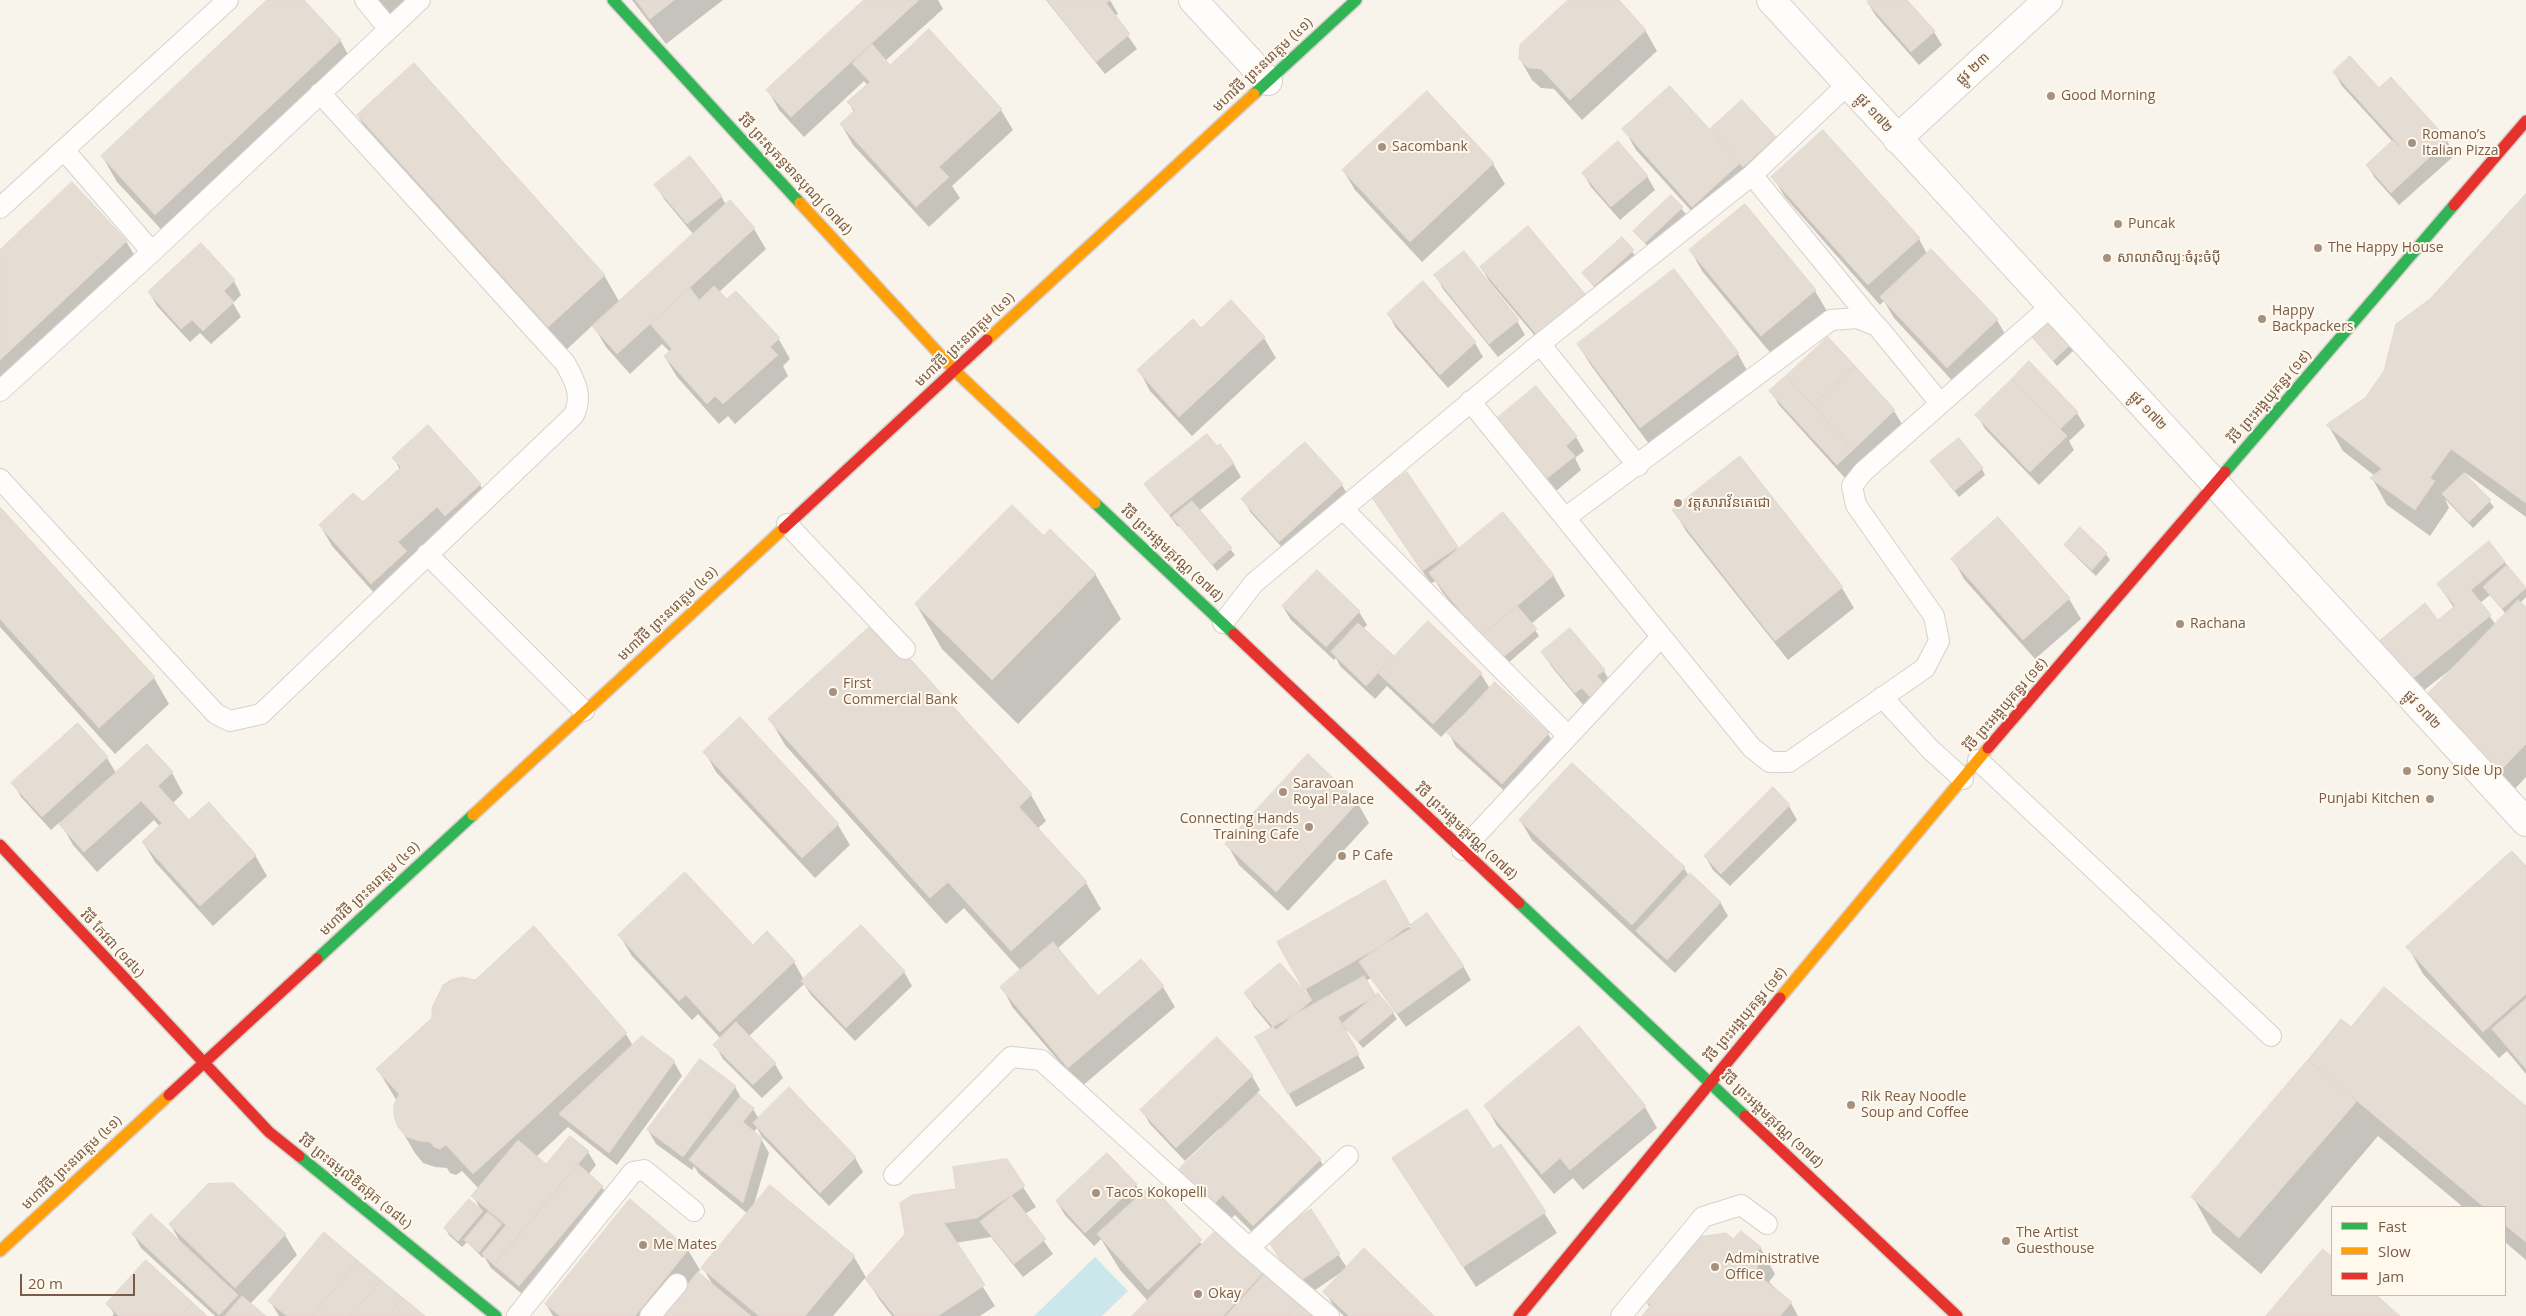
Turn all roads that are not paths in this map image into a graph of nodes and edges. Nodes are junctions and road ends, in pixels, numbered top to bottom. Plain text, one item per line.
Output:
1 (228, 0) edge
2 (365, 0) edge
3 (420, 0) edge
4 (613, 0) edge
5 (1193, 0) edge
6 (1356, 0) edge
7 (1771, 0) edge
8 (2048, 0) edge
9 (389, 29) junction
10 (1268, 81) junction
11 (1848, 84) junction
12 (320, 92) junction
13 (2526, 121) edge
14 (1898, 139) junction
15 (64, 150) junction
16 (1752, 175) junction
17 (0, 208) edge
18 (152, 252) junction
19 (2051, 306) junction
20 (1877, 326) junction
21 (1540, 344) junction
22 (954, 370) junction
23 (0, 391) edge
24 (1470, 401) junction
25 (1940, 404) junction
26 (1638, 466) junction
27 (0, 479) edge
28 (2215, 484) junction
29 (1342, 509) junction
30 (1565, 518) junction
31 (787, 524) junction
32 (427, 554) junction
33 (1223, 623) junction
34 (1661, 637) junction
35 (905, 649) dead end
36 (1882, 697) junction
37 (584, 712) junction
38 (1568, 736) junction
39 (1978, 760) junction
40 (1963, 779) junction
41 (2522, 811) edge
42 (0, 845) edge
43 (1462, 850) junction
44 (2271, 1036) dead end
45 (203, 1063) junction
46 (1710, 1082) junction
47 (1348, 1156) dead end
48 (894, 1175) dead end
49 (694, 1211) dead end
50 (1767, 1224) dead end
51 (1249, 1248) junction
52 (0, 1251) edge
53 (677, 1284) dead end
54 (496, 1316) edge
55 (517, 1316) edge
56 (650, 1316) edge
57 (1329, 1316) edge
58 (1520, 1316) edge
59 (1621, 1316) edge
60 (1956, 1316) edge

1 - 15 lane
2 - 9 lane
3 - 9 lane
4 - 22 street, វិថី ព្រះសុគន្ធមានបុណ្យ (១៧៨)
5 - 10 street
6 - 10 street, មហាវិថី ព្រះនរោត្តម (៤១)
7 - 11 street, ផ្លូវ ១៧២
8 - 14 street, ផ្លូវ ២៣
9 - 12 lane
10 - 22 street, មហាវិថី ព្រះនរោត្តម (៤១)
11 - 14 street, ផ្លូវ ១៧២
11 - 16 lane
12 - 18 lane
12 - 32 lane
13 - 28 street, វិថី ព្រះអង្គយុគន្ធរ (១៩)
14 - 19 street, ផ្លូវ ១៧២
15 - 17 lane
15 - 18 lane
16 - 20 lane
16 - 21 lane
18 - 23 lane
19 - 25 lane
19 - 28 street, ផ្លូវ ១៧២
20 - 25 lane
20 - 26 lane
21 - 24 lane
21 - 26 lane
22 - 31 street, មហាវិថី ព្រះនរោត្តម (៤១)
22 - 33 street, វិថី ព្រះអង្គមគ្គវណ្ណ (១៧៨)
24 - 29 lane
24 - 30 lane
25 - 36 lane
26 - 30 lane
27 - 32 lane
28 - 39 street, វិថី ព្រះអង្គយុគន្ធរ (១៩)
28 - 41 street, ផ្លូវ ១៧២
29 - 33 lane
29 - 38 lane
30 - 34 lane
31 - 35 lane
31 - 37 street, មហាវិថី ព្រះនរោត្តម (៤១)
32 - 37 lane
33 - 43 street, វិថី ព្រះអង្គមគ្គវណ្ណ (១៧៨)
34 - 36 lane
34 - 38 lane
36 - 40 lane
37 - 45 street, មហាវិថី ព្រះនរោត្តម (៤១)
38 - 43 lane
39 - 40 street, វិថី ព្រះអង្គយុគន្ធរ (១៩)
39 - 44 lane
40 - 46 street, វិថី ព្រះអង្គយុគន្ធរ (១៩)
42 - 45 street, វិថី កែវជា (១៨៤)
43 - 46 street, វិថី ព្រះអង្គមគ្គវណ្ណ (១៧៨)
45 - 52 street, មហាវិថី ព្រះនរោត្តម (៤១)
45 - 54 street, វិថី ព្រះធម្មលិខិតអ៊ុក (១៨៤)
46 - 58 street, វិថី ព្រះអង្គយុគន្ធរ (១៩)
46 - 60 street, វិថី ព្រះអង្គមគ្គវណ្ណ (១៧៨)
47 - 51 lane
48 - 51 lane
49 - 55 lane
50 - 59 lane
51 - 57 lane
53 - 56 lane

